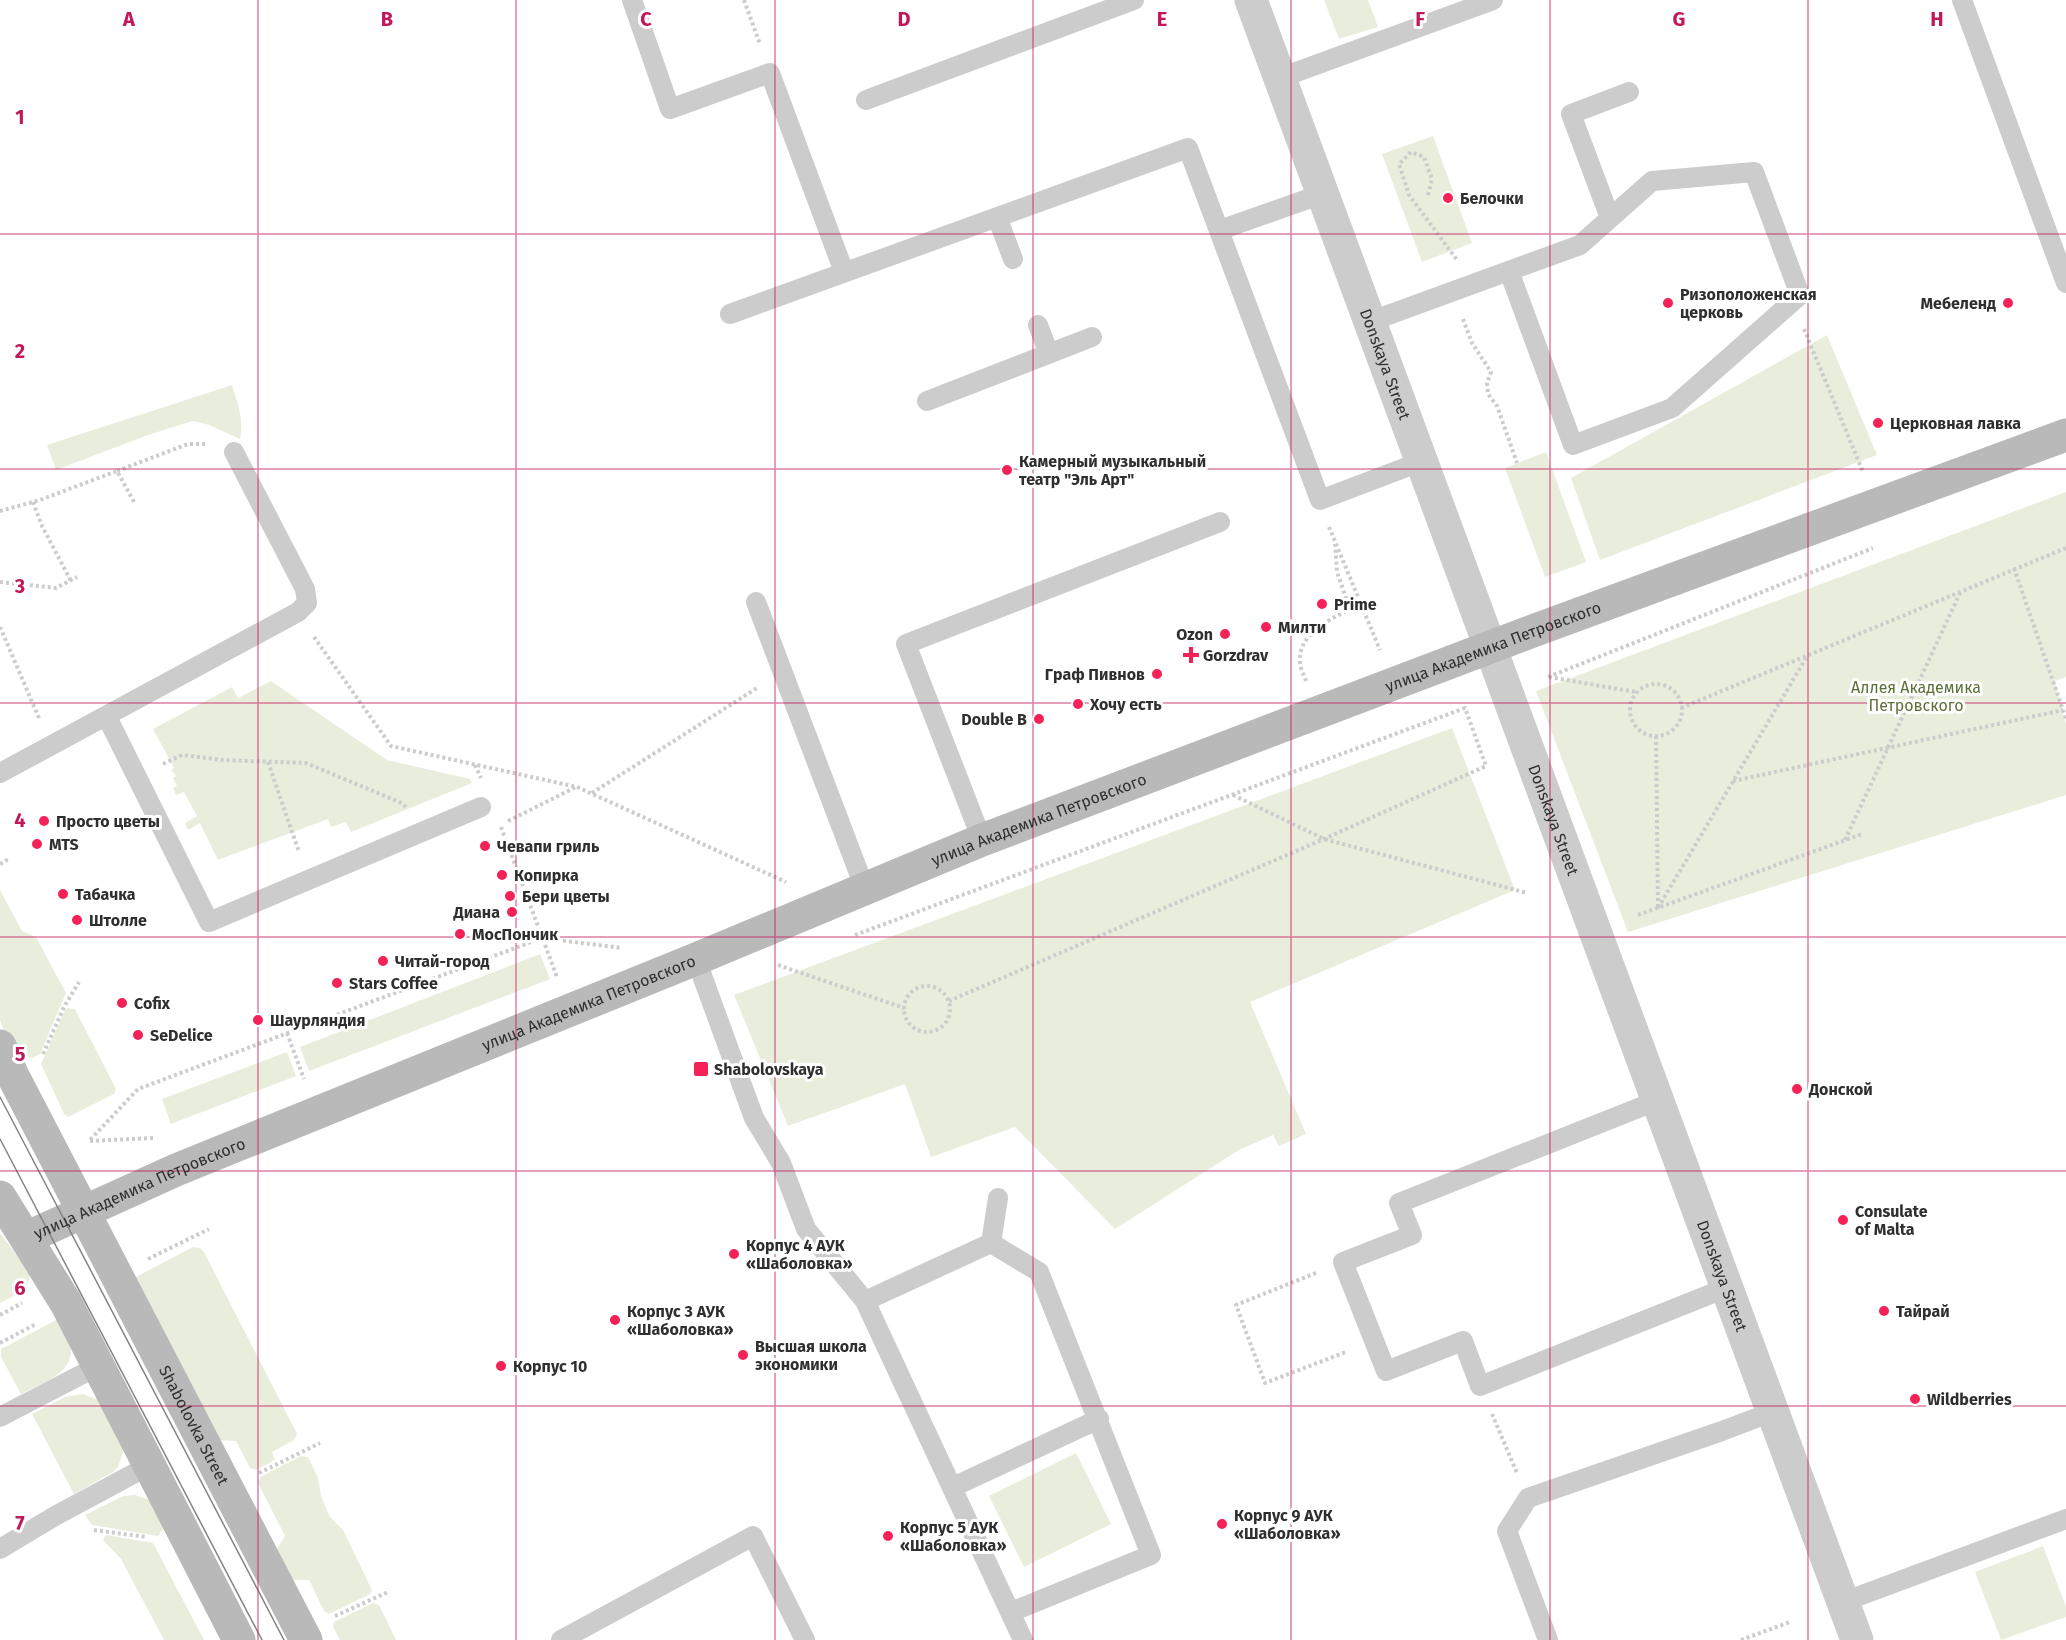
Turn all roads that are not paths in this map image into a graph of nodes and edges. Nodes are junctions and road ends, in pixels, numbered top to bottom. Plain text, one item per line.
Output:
1 (632, 0) edge
2 (1134, 0) edge
3 (1251, 0) edge
4 (1493, 0) edge
5 (1962, 0) edge
6 (1280, 78) junction
7 (1629, 92) dead end
8 (866, 100) dead end
9 (1322, 194) junction
10 (998, 217) junction
11 (1610, 218) junction
12 (1220, 230) junction
13 (1013, 259) dead end
14 (1509, 271) junction
15 (844, 272) junction
16 (2066, 284) edge
17 (730, 314) dead end
18 (1369, 322) junction
19 (1038, 325) dead end
20 (1092, 337) dead end
21 (1049, 354) junction
22 (927, 401) dead end
23 (2066, 435) edge
24 (234, 452) road end
25 (1420, 462) junction
26 (1220, 522) dead end
27 (756, 602) dead end
28 (1490, 648) junction
29 (107, 717) junction
30 (0, 773) edge
31 (481, 807) dead end
32 (982, 840) junction
33 (865, 889) junction
34 (696, 959) junction
35 (0, 1046) edge
36 (1656, 1101) junction
37 (0, 1197) edge
38 (998, 1198) dead end
39 (82, 1211) junction
40 (26, 1238) junction
41 (992, 1243) junction
42 (1726, 1288) junction
43 (866, 1302) junction
44 (98, 1366) junction
45 (1772, 1412) junction
46 (0, 1417) edge
47 (1099, 1419) junction
48 (148, 1466) junction
49 (952, 1487) junction
50 (2066, 1519) edge
51 (0, 1549) edge
52 (1843, 1602) junction
53 (1011, 1612) junction
54 (316, 1630) edge
55 (239, 1640) edge
56 (561, 1640) edge
57 (805, 1640) edge
58 (1023, 1640) edge
59 (1548, 1640) edge
60 (1857, 1640) edge

1 - 15 lane
2 - 8 lane
3 - 6 street, Donskaya Street
4 - 6 lane
5 - 16 lane
6 - 9 street, Donskaya Street
7 - 11 lane
9 - 12 lane
9 - 18 street, Donskaya Street
10 - 12 lane
10 - 13 lane
10 - 15 lane
11 - 14 lane
11 - 14 lane
12 - 25 lane
14 - 18 lane
15 - 17 lane
18 - 25 street, Donskaya Street
19 - 21 lane
20 - 21 lane
21 - 22 lane
23 - 28 street, улица Академика Петровского
24 - 29 lane
25 - 28 street, Donskaya Street
26 - 32 lane
27 - 33 lane
28 - 32 street, улица Академика Петровского
28 - 36 street, Donskaya Street
29 - 30 lane
29 - 31 lane
32 - 33 street, улица Академика Петровского
33 - 34 street, улица Академика Петровского
34 - 39 street, улица Академика Петровского
34 - 43 lane
35 - 39 street, Shabolovka Street
36 - 42 street, Donskaya Street
36 - 42 lane
37 - 40 street
38 - 41 lane
39 - 40 street, улица Академика Петровского
39 - 54 street, Shabolovka Street
40 - 44 street
41 - 43 lane
41 - 47 lane
42 - 45 street, Donskaya Street
43 - 49 lane
44 - 46 lane
44 - 48 street
45 - 52 street, Donskaya Street
45 - 59 lane
47 - 49 lane
47 - 53 lane
48 - 51 lane
48 - 55 street
49 - 53 lane
50 - 52 lane
52 - 60 street, Donskaya Street
53 - 58 lane
56 - 57 lane

